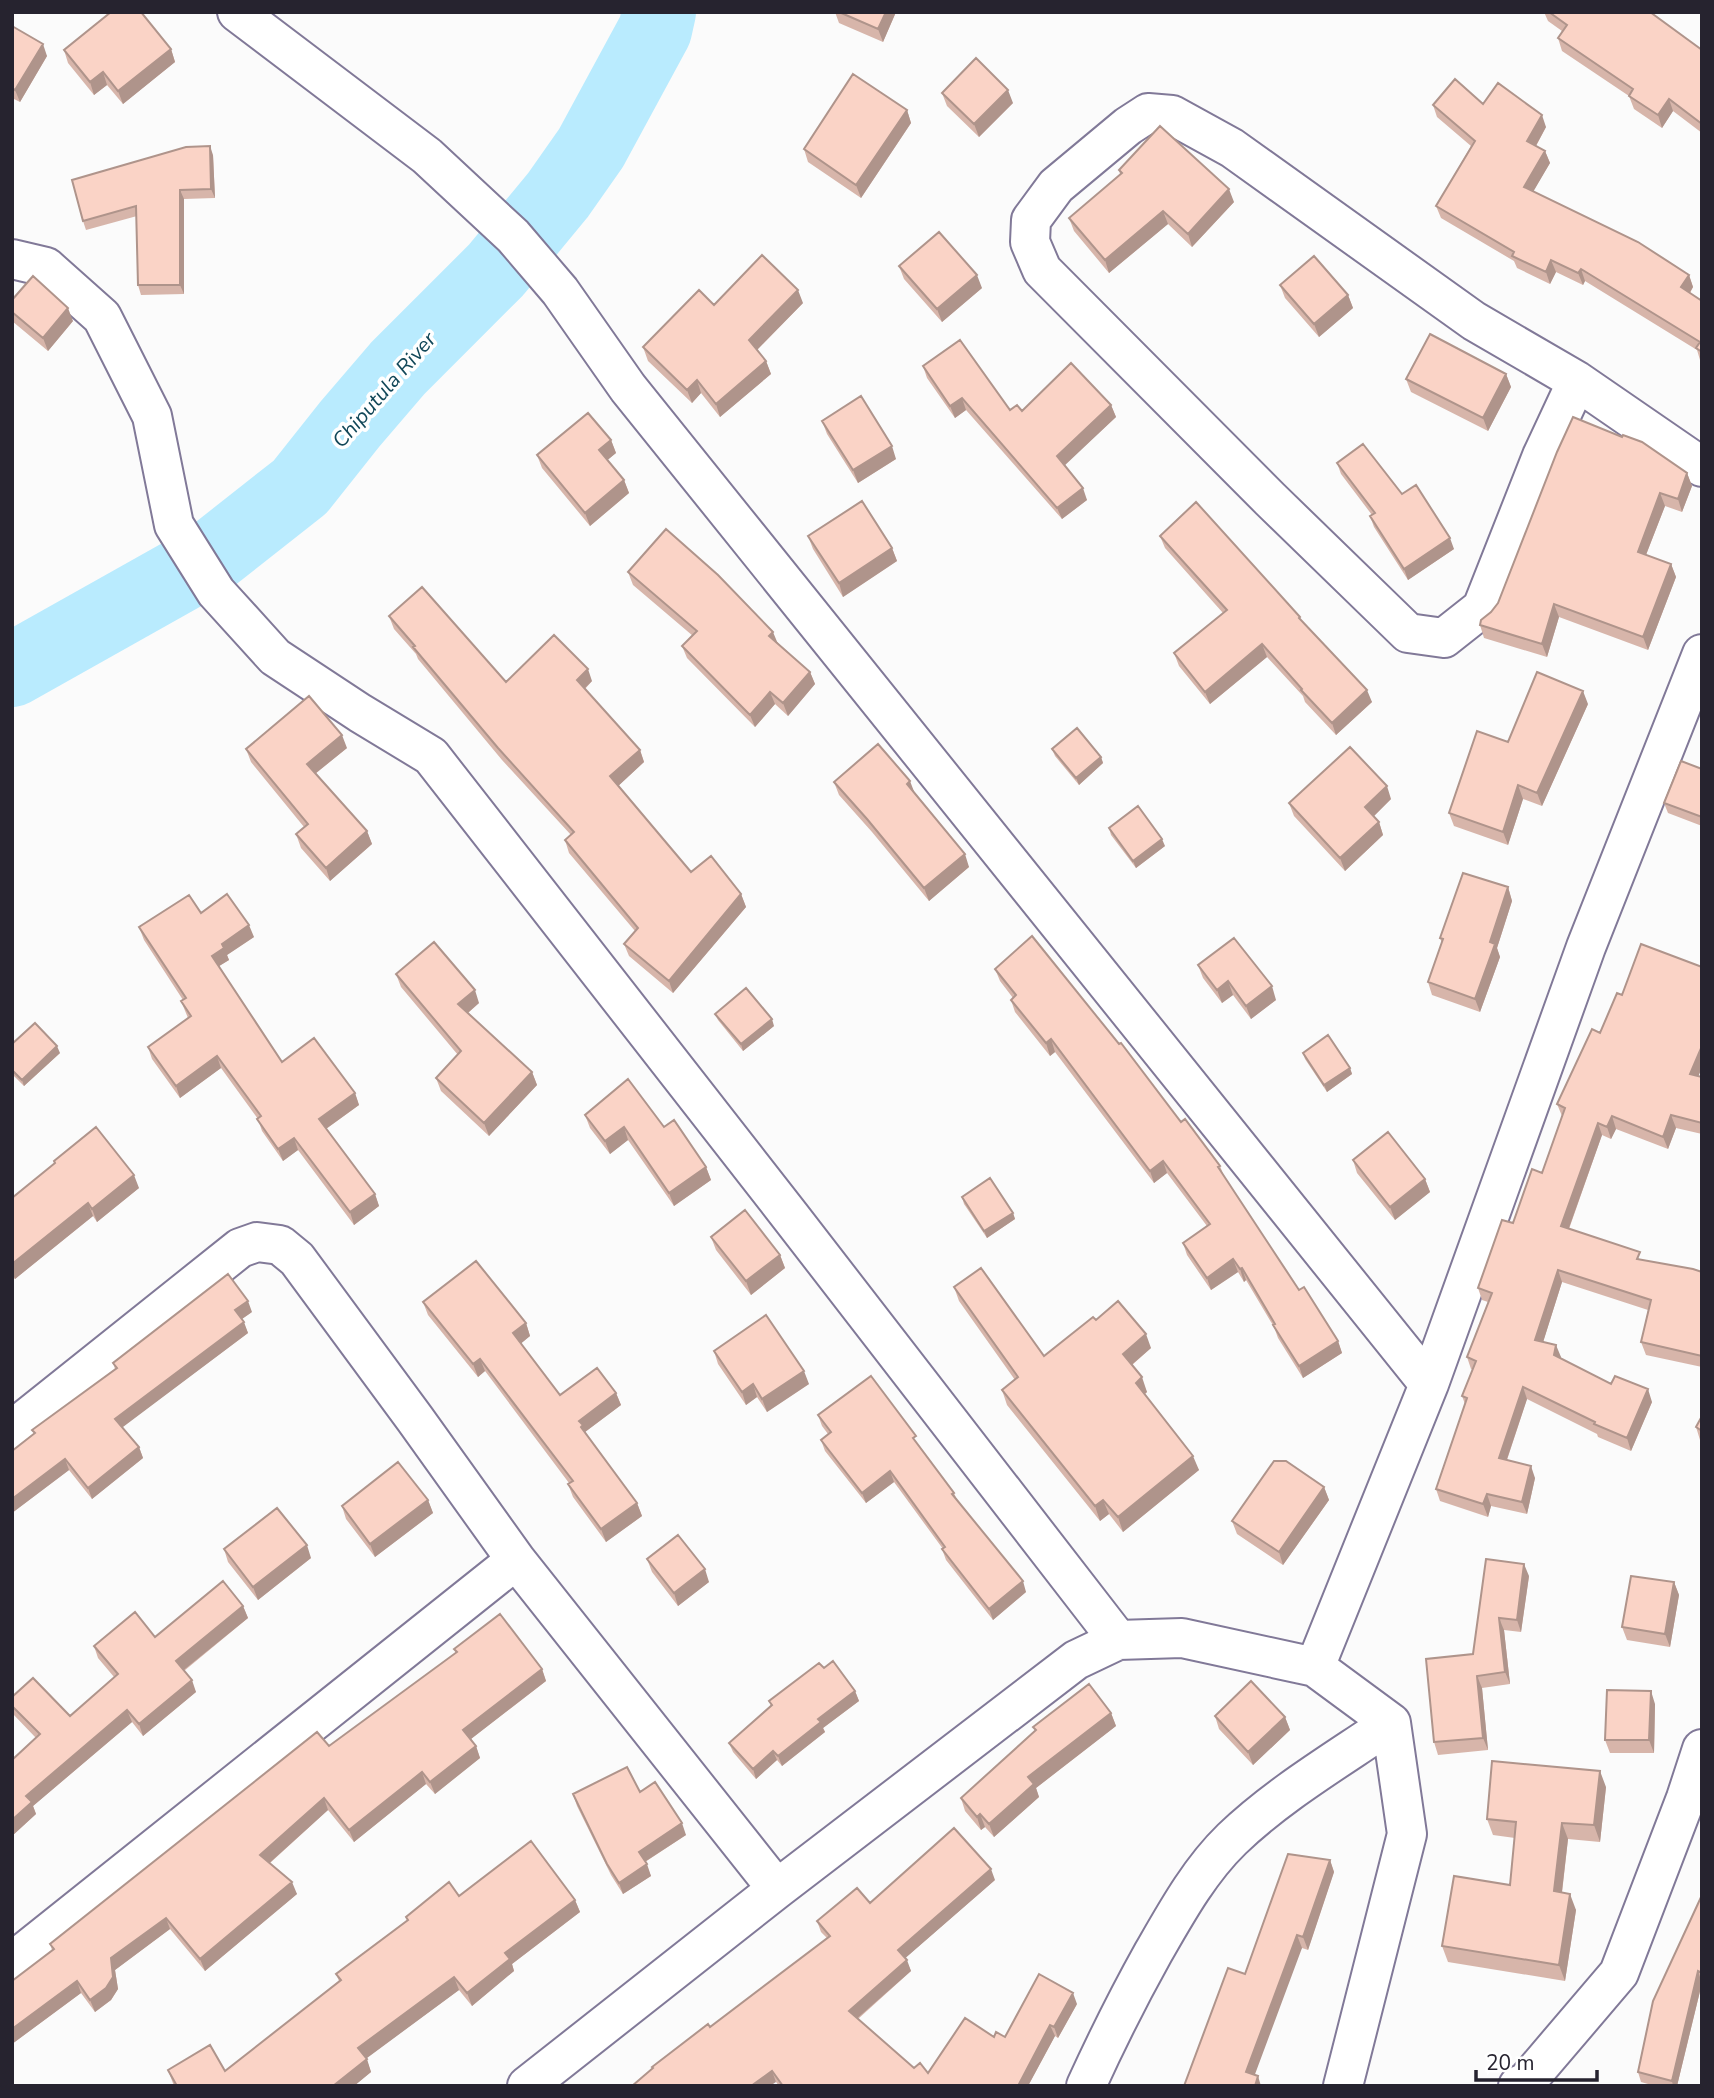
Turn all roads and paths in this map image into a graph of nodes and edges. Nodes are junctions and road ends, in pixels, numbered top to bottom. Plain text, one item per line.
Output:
1 (237, 12) edge
2 (12, 259) edge
3 (1577, 381) junction
4 (1702, 467) edge
5 (1702, 654) edge
6 (1429, 1384) junction
7 (12, 1430) edge
8 (516, 1560) junction
9 (1118, 1640) junction
10 (1315, 1667) junction
11 (1391, 1723) junction
12 (1702, 1749) edge
13 (777, 1889) junction
14 (12, 1962) edge
15 (527, 2086) edge
16 (1086, 2086) edge
17 (1343, 2086) edge
18 (1518, 2086) edge

1 - 6 street
2 - 9 street
3 - 3 street
3 - 4 street
5 - 6 street
6 - 10 street
7 - 8 street
8 - 13 street
8 - 14 street
9 - 10 street
9 - 13 street
10 - 11 street
11 - 16 street
11 - 17 street
12 - 18 street
13 - 15 street

